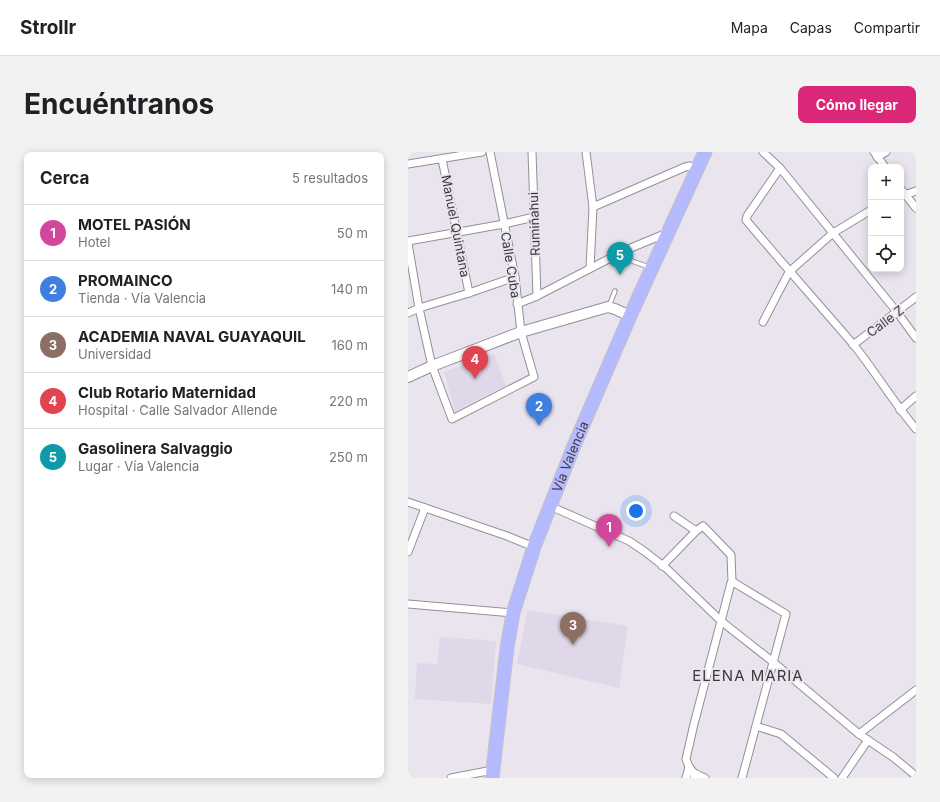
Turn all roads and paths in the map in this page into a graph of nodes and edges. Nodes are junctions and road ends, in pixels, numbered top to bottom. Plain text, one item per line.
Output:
1 (482, 152) edge
2 (490, 152) edge
3 (532, 152) edge
4 (586, 152) edge
5 (705, 152) edge
6 (763, 152) edge
7 (886, 152) edge
8 (875, 154) edge
9 (442, 159) junction
10 (408, 164) edge
11 (883, 164) edge
12 (697, 168) junction
13 (780, 168) junction
14 (916, 191) edge
15 (904, 193) edge
16 (904, 195) edge
17 (593, 207) junction
18 (916, 208) edge
19 (868, 212) edge
20 (534, 217) junction
21 (504, 224) junction
22 (458, 232) junction
23 (669, 233) junction
24 (833, 233) junction
25 (408, 242) edge
26 (626, 250) junction
27 (410, 261) edge
28 (590, 268) junction
29 (652, 268) junction
30 (790, 272) junction
31 (515, 277) junction
32 (615, 291) dead end
33 (469, 293) junction
34 (537, 296) junction
35 (916, 297) edge
36 (517, 304) junction
37 (608, 307) junction
38 (419, 308) junction
39 (897, 312) junction
40 (408, 313) edge
41 (630, 316) junction
42 (763, 322) dead end
43 (521, 332) junction
44 (916, 338) edge
45 (853, 345) junction
46 (432, 366) junction
47 (408, 377) edge
48 (916, 396) edge
49 (900, 410) junction
50 (916, 429) edge
51 (408, 502) edge
52 (550, 506) junction
53 (425, 508) junction
54 (674, 516) dead end
55 (696, 531) junction
56 (534, 548) junction
57 (408, 552) edge
58 (662, 566) junction
59 (732, 582) junction
60 (408, 604) edge
61 (513, 613) junction
62 (721, 622) junction
63 (773, 662) junction
64 (916, 690) edge
65 (756, 726) junction
66 (859, 734) junction
67 (868, 740) junction
68 (689, 767) junction
69 (493, 774) edge
70 (694, 776) edge
71 (916, 776) edge
72 (451, 778) edge
73 (686, 778) edge
74 (705, 778) edge
75 (742, 778) edge
76 (834, 778) edge
77 (842, 778) edge

1 - 9 street
2 - 21 street, Calle Cuba
3 - 20 street, Rumiñahui
4 - 17 street
5 - 12 highway, Vía Valencia
6 - 13 street
7 - 8 street
8 - 11 street
9 - 10 street
9 - 22 street, Manuel Quintana
12 - 17 street
12 - 23 highway, Vía Valencia
13 - 24 street
13 - 30 street
14 - 15 street
16 - 18 street
17 - 28 street
19 - 24 street
20 - 21 street
20 - 34 street, Rumiñahui
21 - 22 street
21 - 31 street, Calle Cuba
22 - 25 street
22 - 33 street, Manuel Quintana
23 - 26 street
23 - 29 highway, Vía Valencia
24 - 30 street
24 - 39 street
25 - 27 street
26 - 28 street
26 - 29 lane
27 - 38 street
28 - 34 street
29 - 41 highway, Vía Valencia
30 - 42 street
30 - 45 street
31 - 33 street
31 - 36 street, Calle Cuba
32 - 37 lane
33 - 38 street
34 - 36 street
35 - 39 street, Calle Z
36 - 43 street, Calle Cuba
37 - 41 street
37 - 43 street
38 - 40 street
38 - 46 street
39 - 44 street
39 - 45 street, Calle Z
41 - 52 highway, Vía Valencia
43 - 46 street
43 - 46 street, Calle Cuba
45 - 49 street
46 - 47 street
48 - 49 street
49 - 50 street
51 - 53 street
52 - 56 highway, Vía Valencia
52 - 58 street
53 - 56 street
53 - 57 street
54 - 55 street
55 - 58 street
55 - 59 street
56 - 61 highway, Vía Valencia
58 - 62 street
59 - 62 street
59 - 63 street
60 - 61 street
61 - 69 highway, Vía Valencia
62 - 63 street
62 - 68 street
63 - 65 street
63 - 66 street
64 - 66 street
65 - 75 street
65 - 76 street
66 - 67 street
67 - 71 street
67 - 77 street
68 - 70 street
68 - 73 street
69 - 72 street
70 - 74 street

